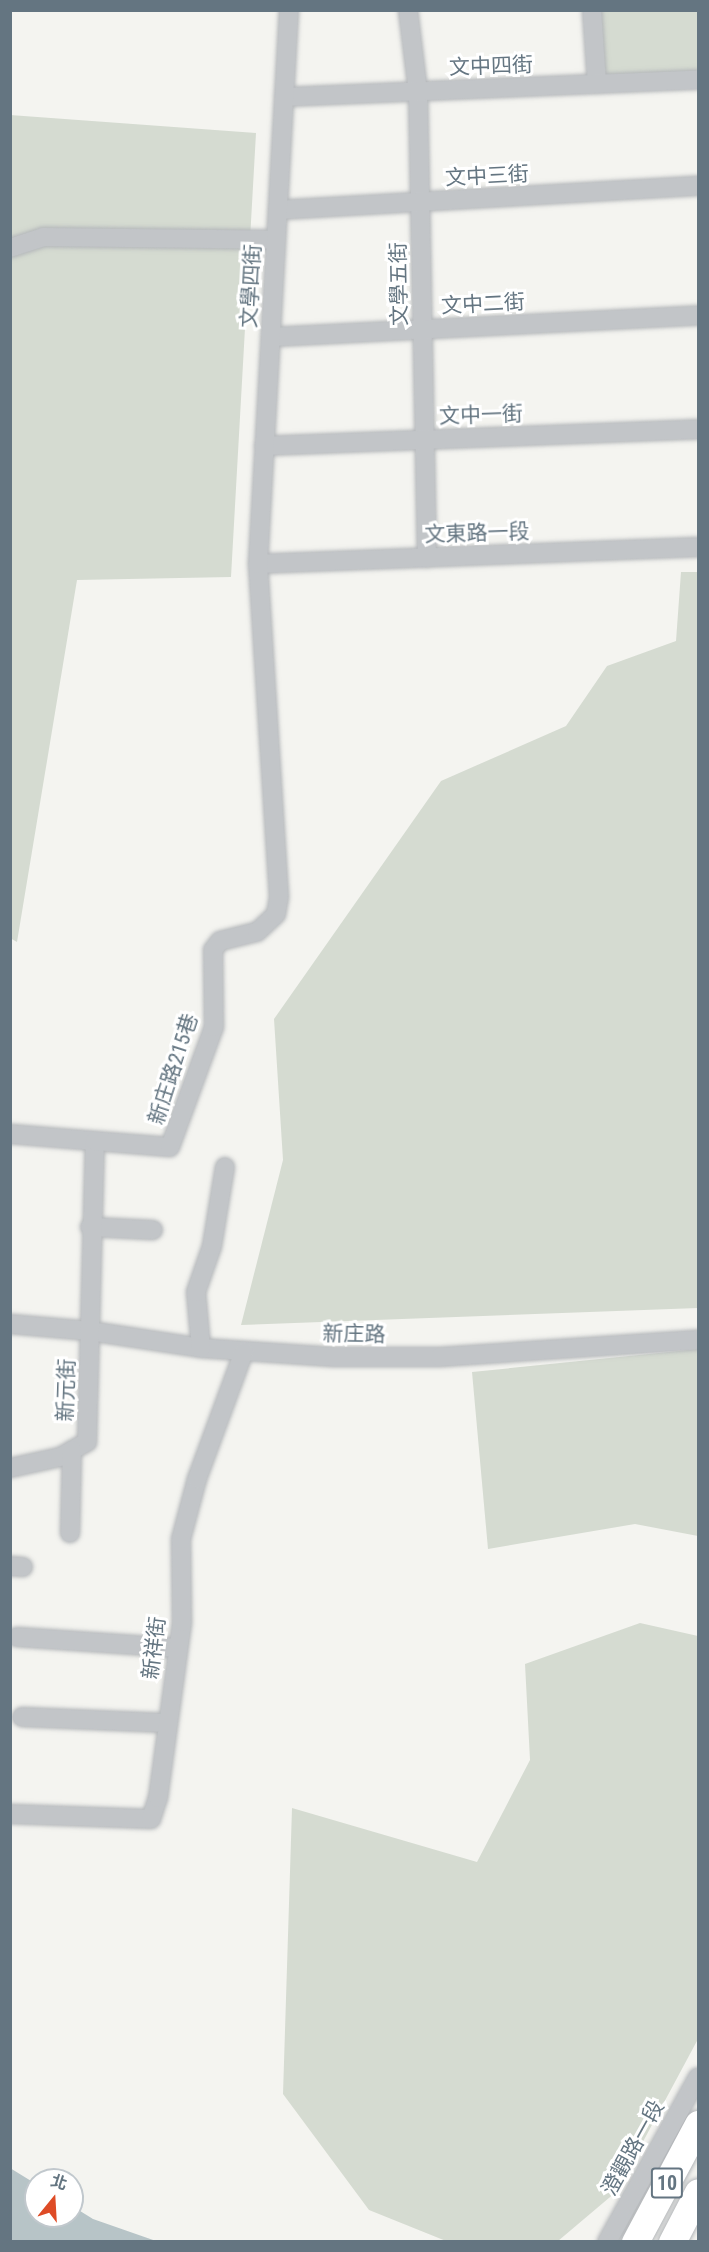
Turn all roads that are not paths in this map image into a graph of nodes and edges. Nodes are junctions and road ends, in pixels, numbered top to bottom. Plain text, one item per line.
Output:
1 (289, 10) edge
2 (408, 10) edge
3 (592, 10) edge
4 (699, 80) edge
5 (597, 84) junction
6 (418, 91) junction
7 (284, 97) junction
8 (699, 186) edge
9 (420, 202) junction
10 (278, 210) junction
11 (276, 240) junction
12 (10, 248) edge
13 (699, 315) edge
14 (422, 329) junction
15 (271, 337) junction
16 (699, 429) edge
17 (424, 440) junction
18 (264, 446) junction
19 (699, 548) edge
20 (426, 558) junction
21 (258, 564) junction
22 (10, 1134) edge
23 (95, 1141) junction
24 (225, 1167) dead end
25 (90, 1227) junction
26 (153, 1230) dead end
27 (10, 1324) edge
28 (90, 1331) junction
29 (699, 1340) edge
30 (201, 1348) junction
31 (244, 1351) junction
32 (72, 1450) junction
33 (10, 1468) edge
34 (70, 1533) dead end
35 (17, 1637) dead end
36 (178, 1648) junction
37 (22, 1717) dead end
38 (166, 1723) junction
39 (10, 1814) edge
40 (699, 2077) edge
41 (699, 2124) edge
42 (699, 2192) edge
43 (607, 2241) edge
44 (635, 2241) edge
45 (672, 2241) edge

1 - 7 street, 文學四街
2 - 6 street, 文學五街
3 - 5 street
4 - 5 street, 文中四街
5 - 6 street, 文中四街
6 - 7 street, 文中四街
6 - 9 street, 文學五街
7 - 10 street, 文學四街
8 - 9 street, 文中三街
9 - 10 street, 文中三街
9 - 14 street, 文學五街
10 - 11 street, 文學四街
11 - 12 street
11 - 15 street, 文學四街
13 - 14 street, 文中二街
14 - 15 street, 文中二街
14 - 17 street, 文學五街
15 - 18 street, 文學四街
16 - 17 street, 文中一街
17 - 18 street, 文中一街
17 - 20 street, 文學五街
18 - 21 street, 文學四街
19 - 20 street, 文東路一段
20 - 21 street, 文東路一段
21 - 23 street, 新庄路215巷
22 - 23 street
23 - 25 street
24 - 30 street
25 - 26 street
25 - 28 street
27 - 28 street, 新庄路
28 - 30 street, 新庄路
28 - 32 street, 新元街
29 - 31 street, 新庄路
30 - 31 street, 新庄路
31 - 36 street, 新祥街
32 - 33 street, 新元街
32 - 34 street
35 - 36 street
36 - 38 street, 新祥街
37 - 38 street
38 - 39 street, 新祥街
40 - 43 street, 澄觀路一段
41 - 44 highway, 10
42 - 45 highway, 10

